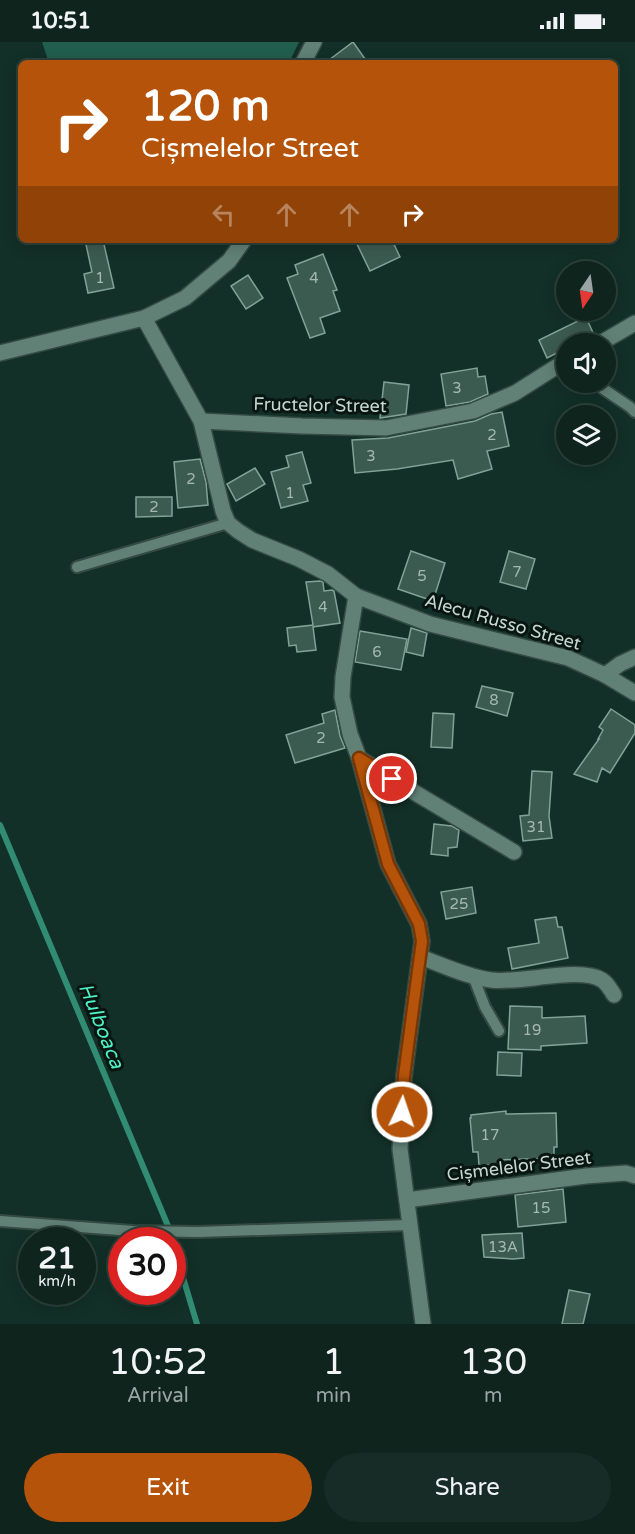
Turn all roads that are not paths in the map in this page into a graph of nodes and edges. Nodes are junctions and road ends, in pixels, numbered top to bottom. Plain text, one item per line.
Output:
1 (314, 42) edge
2 (305, 60) edge
3 (242, 243) edge
4 (144, 318) junction
5 (635, 323) edge
6 (616, 334) edge
7 (0, 353) edge
8 (556, 369) edge
9 (609, 393) edge
10 (635, 412) edge
11 (201, 421) junction
12 (228, 523) junction
13 (77, 567) dead end
14 (356, 596) junction
15 (635, 657) edge
16 (605, 675) junction
17 (635, 693) edge
18 (359, 758) junction
19 (514, 852) dead end
20 (420, 957) junction
21 (473, 976) junction
22 (614, 995) dead end
23 (499, 1030) dead end
24 (635, 1176) edge
25 (407, 1200) junction
26 (0, 1221) edge
27 (409, 1225) junction
28 (423, 1324) edge

1 - 2 street
3 - 4 street
4 - 7 street
4 - 11 street
5 - 6 street
8 - 11 street, Fructelor Street
9 - 10 lane
11 - 12 street
12 - 13 lane
12 - 14 street, Alecu Russo Street
14 - 16 street, Alecu Russo Street
14 - 18 street
15 - 16 street
16 - 17 street, Alecu Russo Street
18 - 19 street
18 - 20 street
20 - 21 street
20 - 25 street
21 - 22 street
21 - 23 lane
24 - 25 street, Cișmelelor Street
25 - 27 street
26 - 27 lane
27 - 28 street

